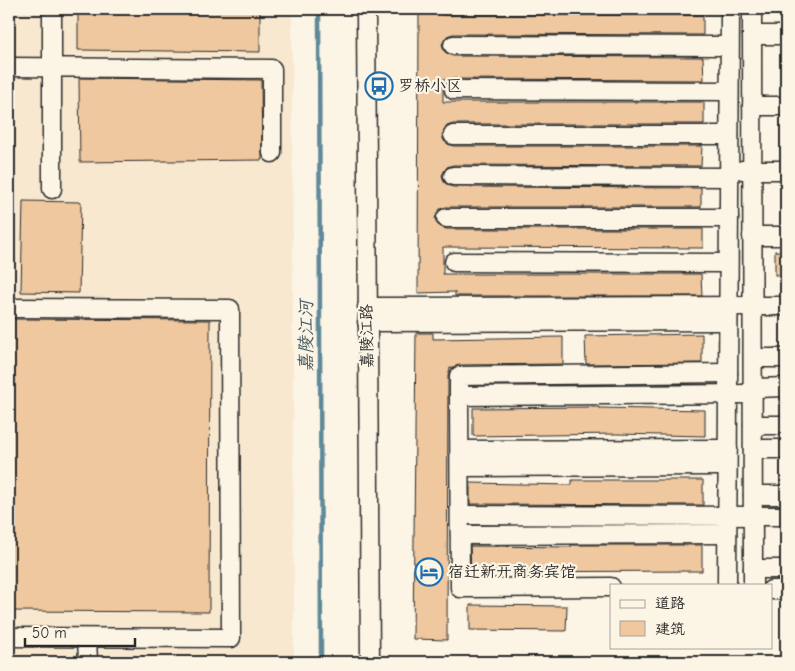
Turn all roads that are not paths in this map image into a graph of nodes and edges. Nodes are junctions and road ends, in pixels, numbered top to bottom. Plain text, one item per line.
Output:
1 (52, 9) edge
2 (366, 9) edge
3 (730, 9) edge
4 (752, 9) edge
5 (752, 35) junction
6 (786, 35) edge
7 (453, 45) dead end
8 (729, 46) junction
9 (9, 67) edge
10 (52, 68) junction
11 (454, 90) dead end
12 (729, 91) junction
13 (752, 106) junction
14 (786, 106) edge
15 (453, 135) dead end
16 (729, 135) junction
17 (272, 153) dead end
18 (752, 170) junction
19 (786, 170) edge
20 (729, 173) junction
21 (453, 176) dead end
22 (52, 189) dead end
23 (446, 218) dead end
24 (728, 218) junction
25 (752, 236) junction
26 (786, 236) edge
27 (454, 262) dead end
28 (728, 263) junction
29 (753, 306) junction
30 (786, 306) edge
31 (9, 308) edge
32 (728, 314) junction
33 (367, 315) junction
34 (753, 358) junction
35 (786, 358) edge
36 (728, 373) junction
37 (786, 387) edge
38 (753, 391) junction
39 (728, 394) junction
40 (459, 396) junction
41 (786, 425) edge
42 (753, 426) junction
43 (753, 449) junction
44 (786, 449) edge
45 (727, 457) junction
46 (460, 458) junction
47 (753, 495) junction
48 (786, 495) edge
49 (460, 515) junction
50 (727, 516) junction
51 (753, 516) junction
52 (786, 516) edge
53 (727, 534) junction
54 (460, 535) junction
55 (786, 569) edge
56 (753, 577) edge
57 (727, 584) edge
58 (610, 588) edge
59 (772, 590) edge
60 (786, 590) edge
61 (9, 637) edge
62 (87, 638) junction
63 (88, 662) edge
64 (370, 662) edge

1 - 10 street
2 - 33 street, 嘉陵江路
3 - 8 street
4 - 5 street
5 - 6 street
5 - 13 street
7 - 8 street
8 - 12 street
9 - 10 street
10 - 17 street
10 - 22 street
11 - 12 street
12 - 16 street
13 - 14 street
13 - 18 street
15 - 16 street
16 - 20 street
18 - 19 street
18 - 20 street
18 - 25 street
20 - 21 street
20 - 24 street
23 - 24 street
24 - 28 street
25 - 26 street
25 - 29 street
27 - 28 street
28 - 32 street
29 - 30 street
29 - 32 street
29 - 34 street
31 - 62 street
32 - 33 street
32 - 36 street
33 - 64 street, 嘉陵江路
34 - 35 street
34 - 38 street
36 - 39 street
36 - 40 street
37 - 38 street
38 - 39 street
38 - 42 street
39 - 40 street
39 - 45 street
40 - 46 street
41 - 42 street
42 - 43 street
43 - 44 street
43 - 47 street
45 - 46 street
45 - 50 street
46 - 49 street
47 - 48 street
47 - 51 street
49 - 50 street
49 - 54 street
50 - 51 street
50 - 53 street
51 - 52 street
51 - 56 street
53 - 54 street
53 - 57 street
54 - 58 street
55 - 56 street
59 - 60 street
61 - 62 street
62 - 63 street

